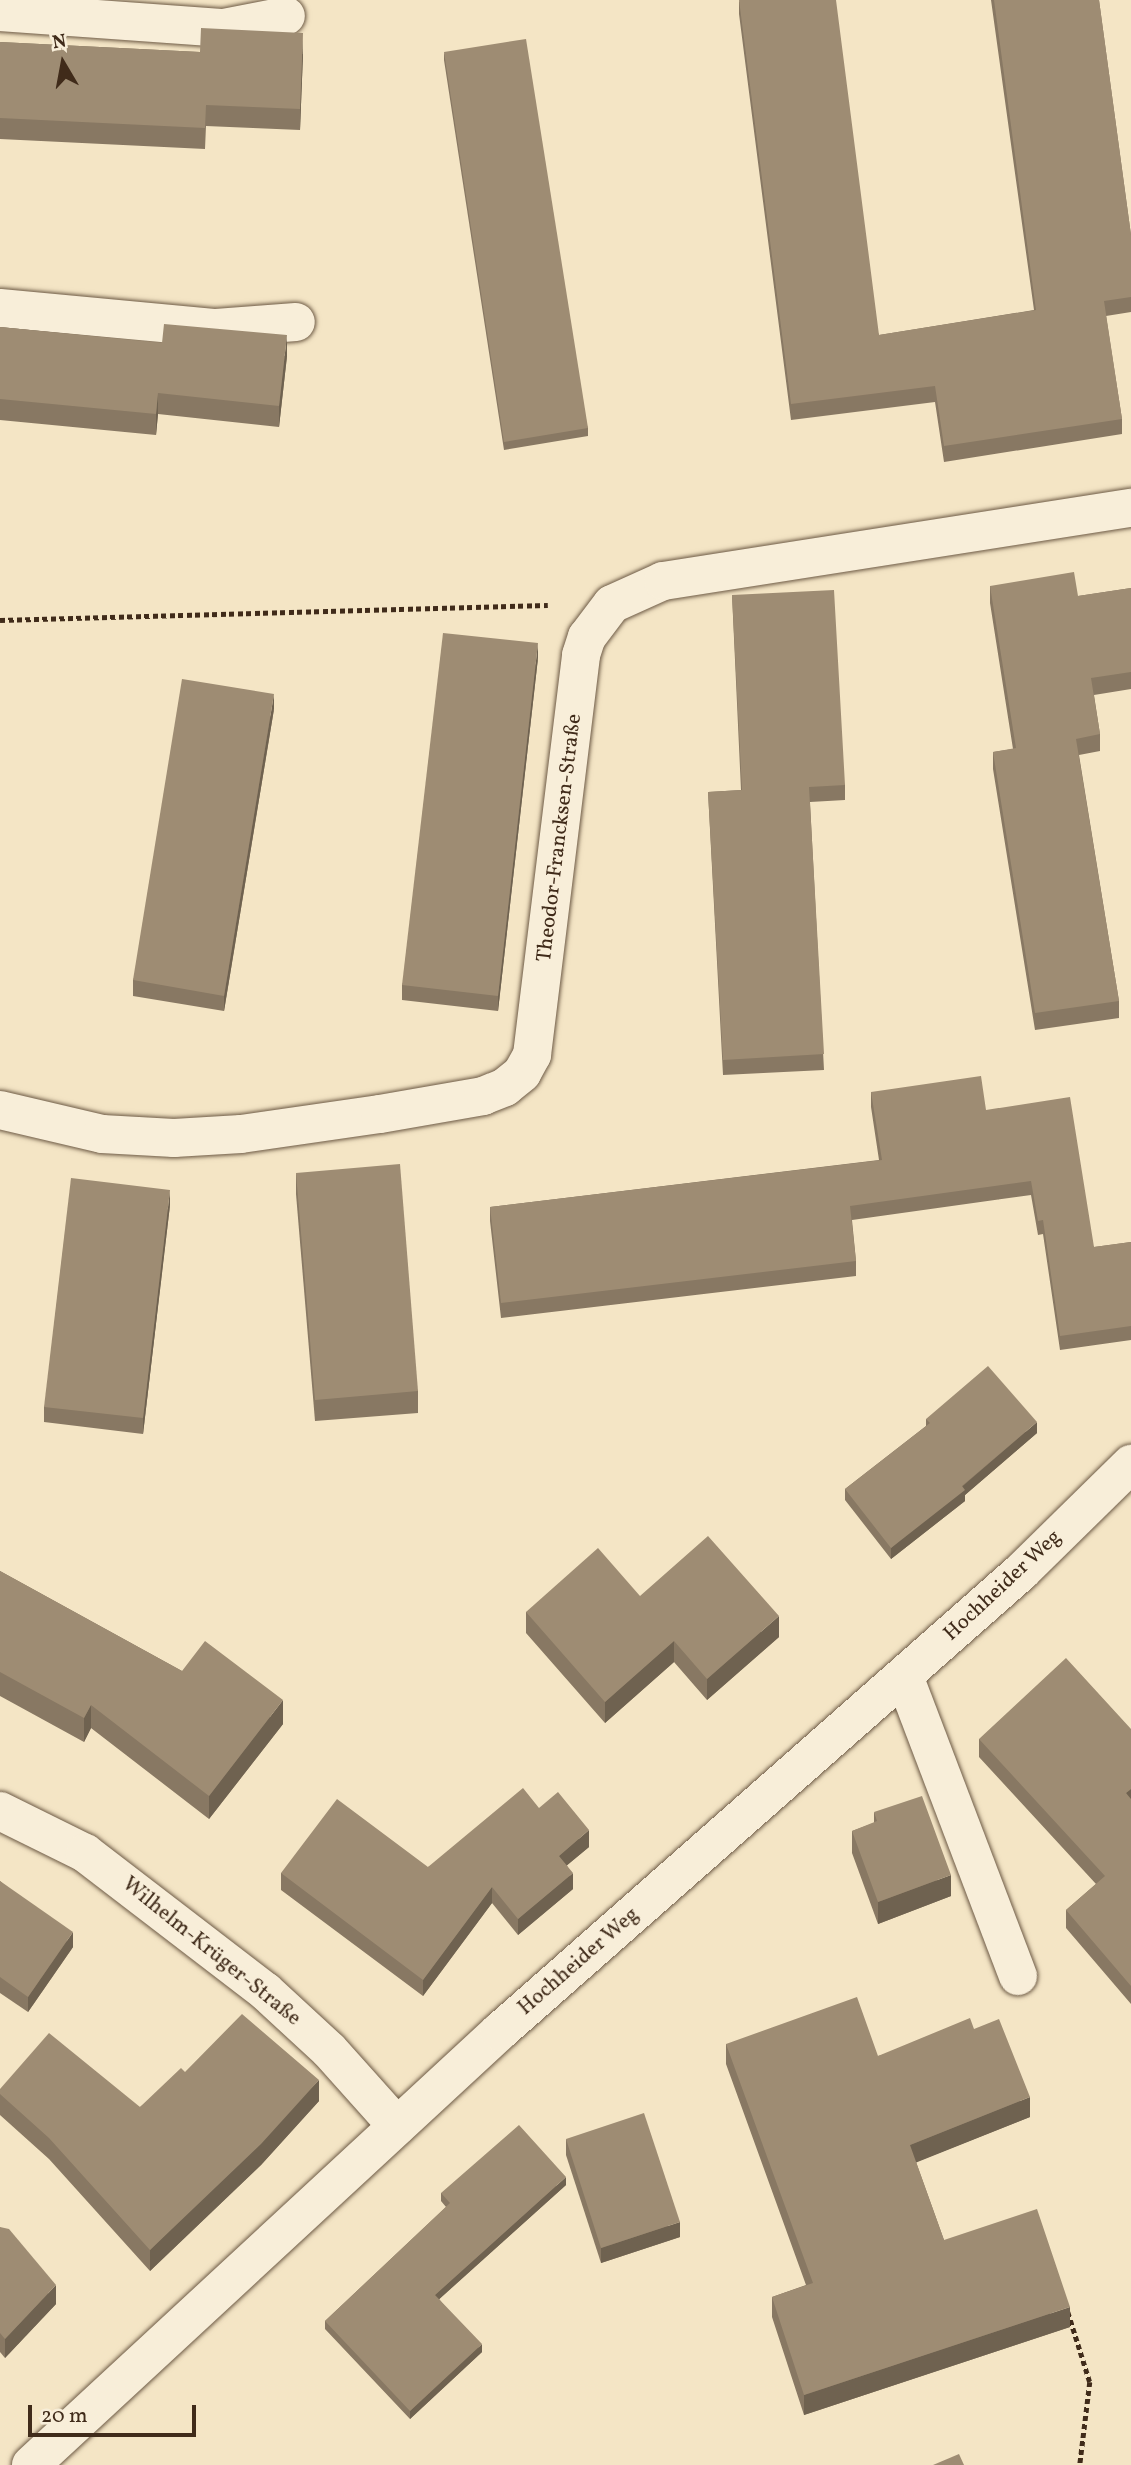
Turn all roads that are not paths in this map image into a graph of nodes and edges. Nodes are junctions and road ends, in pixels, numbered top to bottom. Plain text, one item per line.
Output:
1 (0, 12) edge
2 (286, 16) dead end
3 (0, 309) edge
4 (296, 322) dead end
5 (1131, 508) edge
6 (0, 1110) edge
7 (1131, 1464) edge
8 (904, 1676) junction
9 (0, 1811) edge
10 (1018, 1976) dead end
11 (397, 2126) junction
12 (31, 2465) edge

1 - 2 street
3 - 4 street
5 - 6 street, Theodor-Francksen-Straße
7 - 8 street, Hochheider Weg
8 - 10 street
8 - 11 street, Hochheider Weg
9 - 11 street, Wilhelm-Krüger-Straße
11 - 12 street, Hochheider Weg

